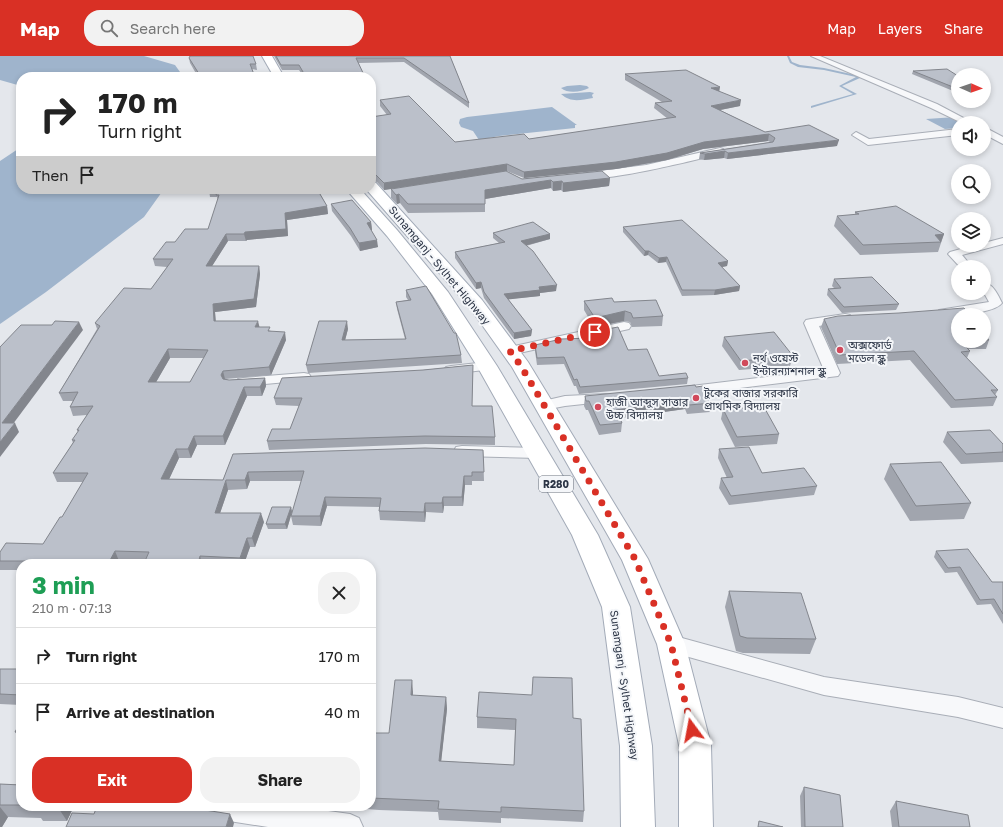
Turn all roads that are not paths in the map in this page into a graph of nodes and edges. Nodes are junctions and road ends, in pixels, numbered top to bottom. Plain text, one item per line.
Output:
1 (265, 56) edge
2 (814, 56) edge
3 (262, 68) dead end
4 (275, 72) edge
5 (955, 116) edge
6 (951, 133) edge
7 (991, 134) edge
8 (856, 135) dead end
9 (1003, 141) edge
10 (732, 149) edge
11 (577, 177) edge
12 (380, 192) edge
13 (357, 194) edge
14 (1003, 241) edge
15 (960, 260) edge
16 (991, 294) edge
17 (928, 314) edge
18 (857, 318) edge
19 (624, 326) dead end
20 (510, 351) junction
21 (487, 366) junction
22 (441, 371) edge
23 (315, 377) edge
24 (231, 383) edge
25 (669, 392) edge
26 (616, 397) edge
27 (544, 406) junction
28 (450, 451) edge
29 (538, 453) junction
30 (671, 644) junction
31 (1003, 718) edge
32 (243, 811) edge
33 (350, 827) edge
34 (638, 827) edge
35 (696, 827) edge

1 - 3 main road
1 - 4 main road
2 - 5 street
6 - 8 street
7 - 9 street
10 - 11 street
12 - 20 main road, Sunamganj - Sylhet Highway / R280
13 - 21 main road, Sunamganj - Sylhet Highway / R280
14 - 15 street
16 - 17 street
18 - 25 street
19 - 20 street
20 - 27 main road, Sunamganj - Sylhet Highway / R280
21 - 22 street
21 - 29 main road, Sunamganj - Sylhet Highway / R280
23 - 24 street
26 - 27 street
27 - 30 main road, Sunamganj - Sylhet Highway / R280
28 - 29 street
29 - 34 main road, Sunamganj - Sylhet Highway / R280
30 - 31 street
30 - 35 main road, Sunamganj - Sylhet Highway / R280
32 - 33 street

